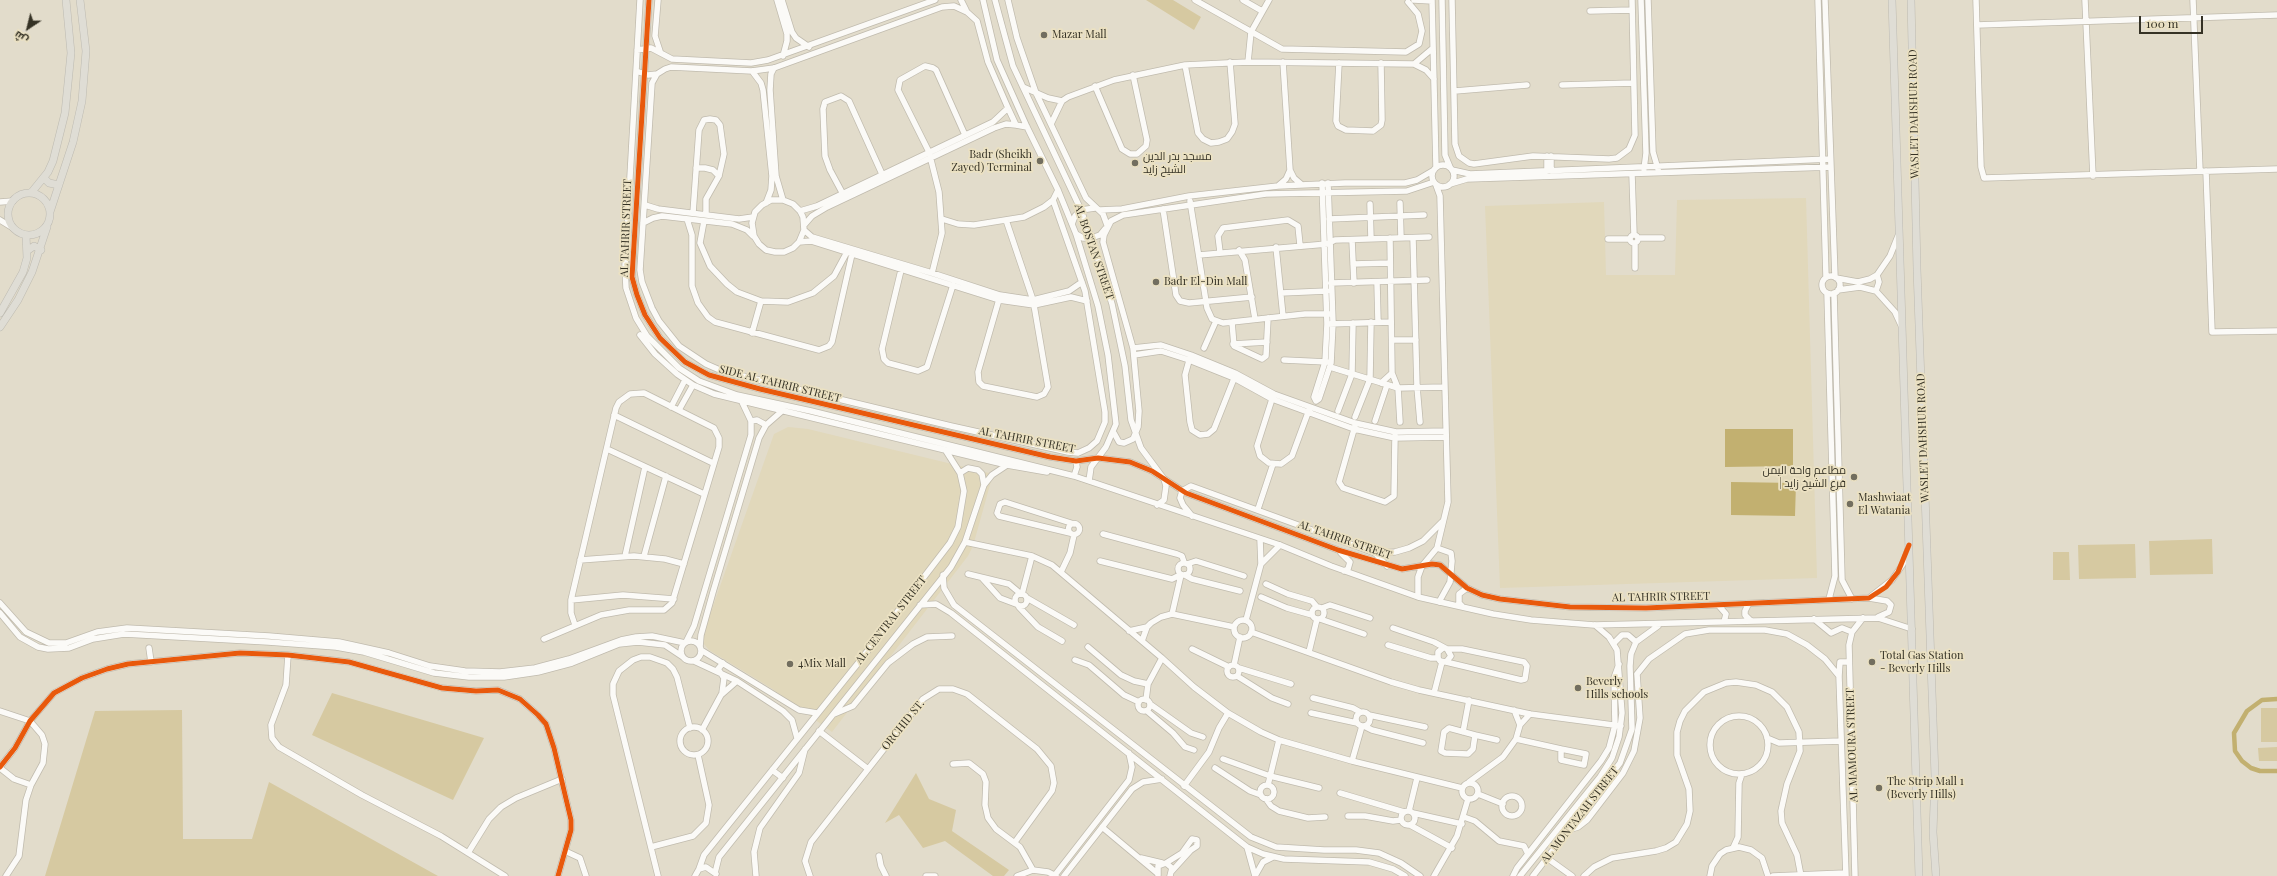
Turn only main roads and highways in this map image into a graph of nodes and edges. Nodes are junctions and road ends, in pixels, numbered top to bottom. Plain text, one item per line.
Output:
1 (66, 0) edge
2 (80, 0) edge
3 (1892, 0) edge
4 (1911, 0) edge
5 (44, 178) junction
6 (59, 185) junction
7 (31, 193) junction
8 (50, 212) junction
9 (47, 226) junction
10 (26, 235) junction
11 (41, 250) junction
12 (28, 251) junction
13 (0, 313) edge
14 (0, 327) edge
15 (1919, 876) edge
16 (1936, 876) edge

1 - 5 main road
2 - 6 main road
3 - 15 main road, WASLET DAHSHUR ROAD
4 - 16 main road, WASLET DAHSHUR ROAD
5 - 6 main road
5 - 7 main road
6 - 8 main road
7 - 8 main road
7 - 10 main road
8 - 9 main road
9 - 10 main road
9 - 11 main road
10 - 12 main road
11 - 12 main road
11 - 14 main road
12 - 13 main road

